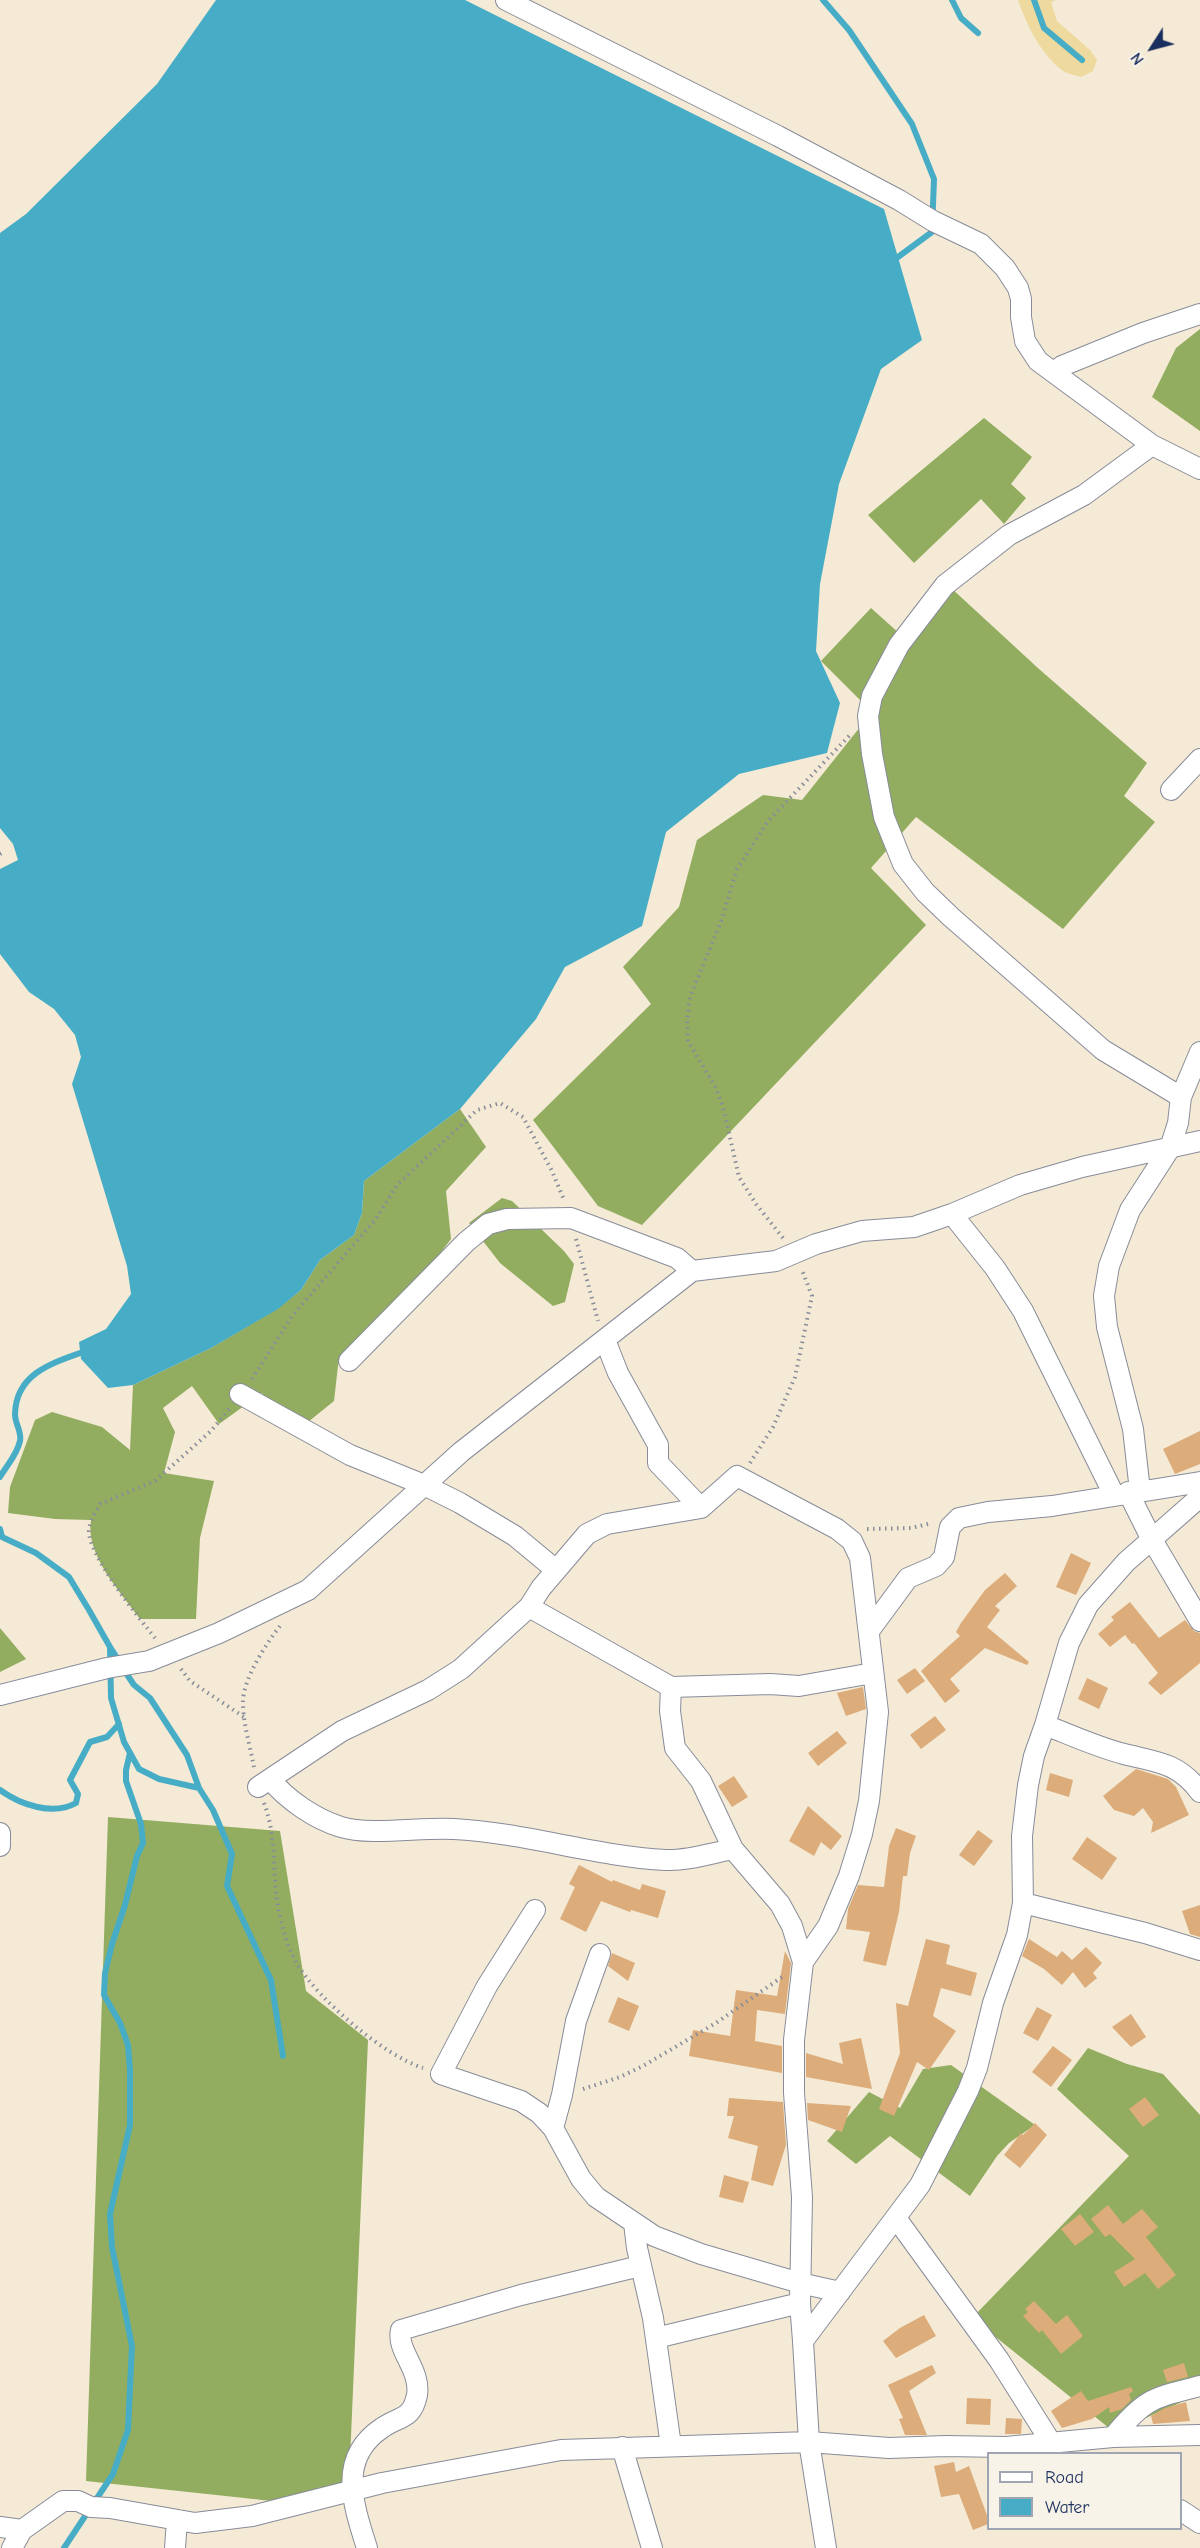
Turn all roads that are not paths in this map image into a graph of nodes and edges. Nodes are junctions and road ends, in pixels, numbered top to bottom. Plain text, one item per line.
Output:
1 (506, 0) edge
2 (1200, 314) edge
3 (1054, 372) junction
4 (1152, 445) junction
5 (1200, 469) edge
6 (1200, 759) edge
7 (1172, 790) dead end
8 (1200, 1052) edge
9 (1181, 1097) junction
10 (1200, 1141) edge
11 (1170, 1148) junction
12 (952, 1214) junction
13 (692, 1271) junction
14 (605, 1340) junction
15 (349, 1361) dead end
16 (240, 1394) road end
17 (1200, 1482) edge
18 (424, 1485) junction
19 (1128, 1493) junction
20 (1200, 1497) edge
21 (701, 1508) junction
22 (1151, 1538) junction
23 (556, 1570) junction
24 (529, 1607) junction
25 (1200, 1620) edge
26 (868, 1631) junction
27 (873, 1673) junction
28 (671, 1687) junction
29 (0, 1695) edge
30 (1045, 1725) junction
31 (1200, 1792) edge
32 (0, 1833) edge
33 (0, 1846) edge
34 (733, 1850) junction
35 (1023, 1903) junction
36 (535, 1910) dead end
37 (1200, 1950) edge
38 (600, 1954) dead end
39 (803, 1962) junction
40 (553, 2128) junction
41 (896, 2218) junction
42 (634, 2223) junction
43 (640, 2266) junction
44 (800, 2283) junction
45 (840, 2292) junction
46 (800, 2303) junction
47 (656, 2338) junction
48 (803, 2342) junction
49 (1200, 2386) edge
50 (1200, 2435) edge
51 (1113, 2437) junction
52 (809, 2442) junction
53 (1053, 2443) junction
54 (671, 2446) junction
55 (622, 2447) junction
56 (1068, 2452) edge
57 (352, 2492) junction
58 (1182, 2511) edge
59 (177, 2520) junction
60 (1200, 2523) edge
61 (0, 2527) edge
62 (22, 2530) junction
63 (12, 2548) edge
64 (175, 2548) edge
65 (367, 2548) edge
66 (652, 2548) edge
67 (826, 2548) edge

1 - 3 street
2 - 3 street
3 - 4 street
4 - 5 street
4 - 9 street
6 - 7 street
8 - 9 street
9 - 11 street
10 - 11 street
11 - 12 street
11 - 19 street
12 - 13 street
12 - 19 street
13 - 14 street
13 - 15 street
14 - 18 street
14 - 21 street
16 - 18 street
17 - 19 street
18 - 23 street
18 - 29 street
19 - 22 street
19 - 26 street
20 - 22 street
21 - 23 street
21 - 26 street
22 - 25 street
22 - 30 street
23 - 24 street
24 - 28 street
24 - 34 street
26 - 27 street
27 - 28 street
27 - 39 street
28 - 34 street
30 - 31 street
30 - 35 street
32 - 33 street
34 - 39 street
35 - 37 street
35 - 41 street
36 - 40 street
38 - 40 street
39 - 44 street
40 - 42 street
41 - 45 street
41 - 53 street
42 - 43 street
42 - 44 street
43 - 47 street
43 - 57 street
44 - 45 street
44 - 46 street
45 - 48 street
46 - 47 street
46 - 48 street
47 - 54 street
48 - 52 street
49 - 51 street
50 - 51 street
51 - 53 street
52 - 53 street
52 - 54 street
52 - 67 street
53 - 56 street
54 - 55 street
55 - 57 street
55 - 66 street
57 - 59 street
57 - 65 street
58 - 60 street
59 - 62 street
59 - 64 street
61 - 62 street
62 - 63 street

